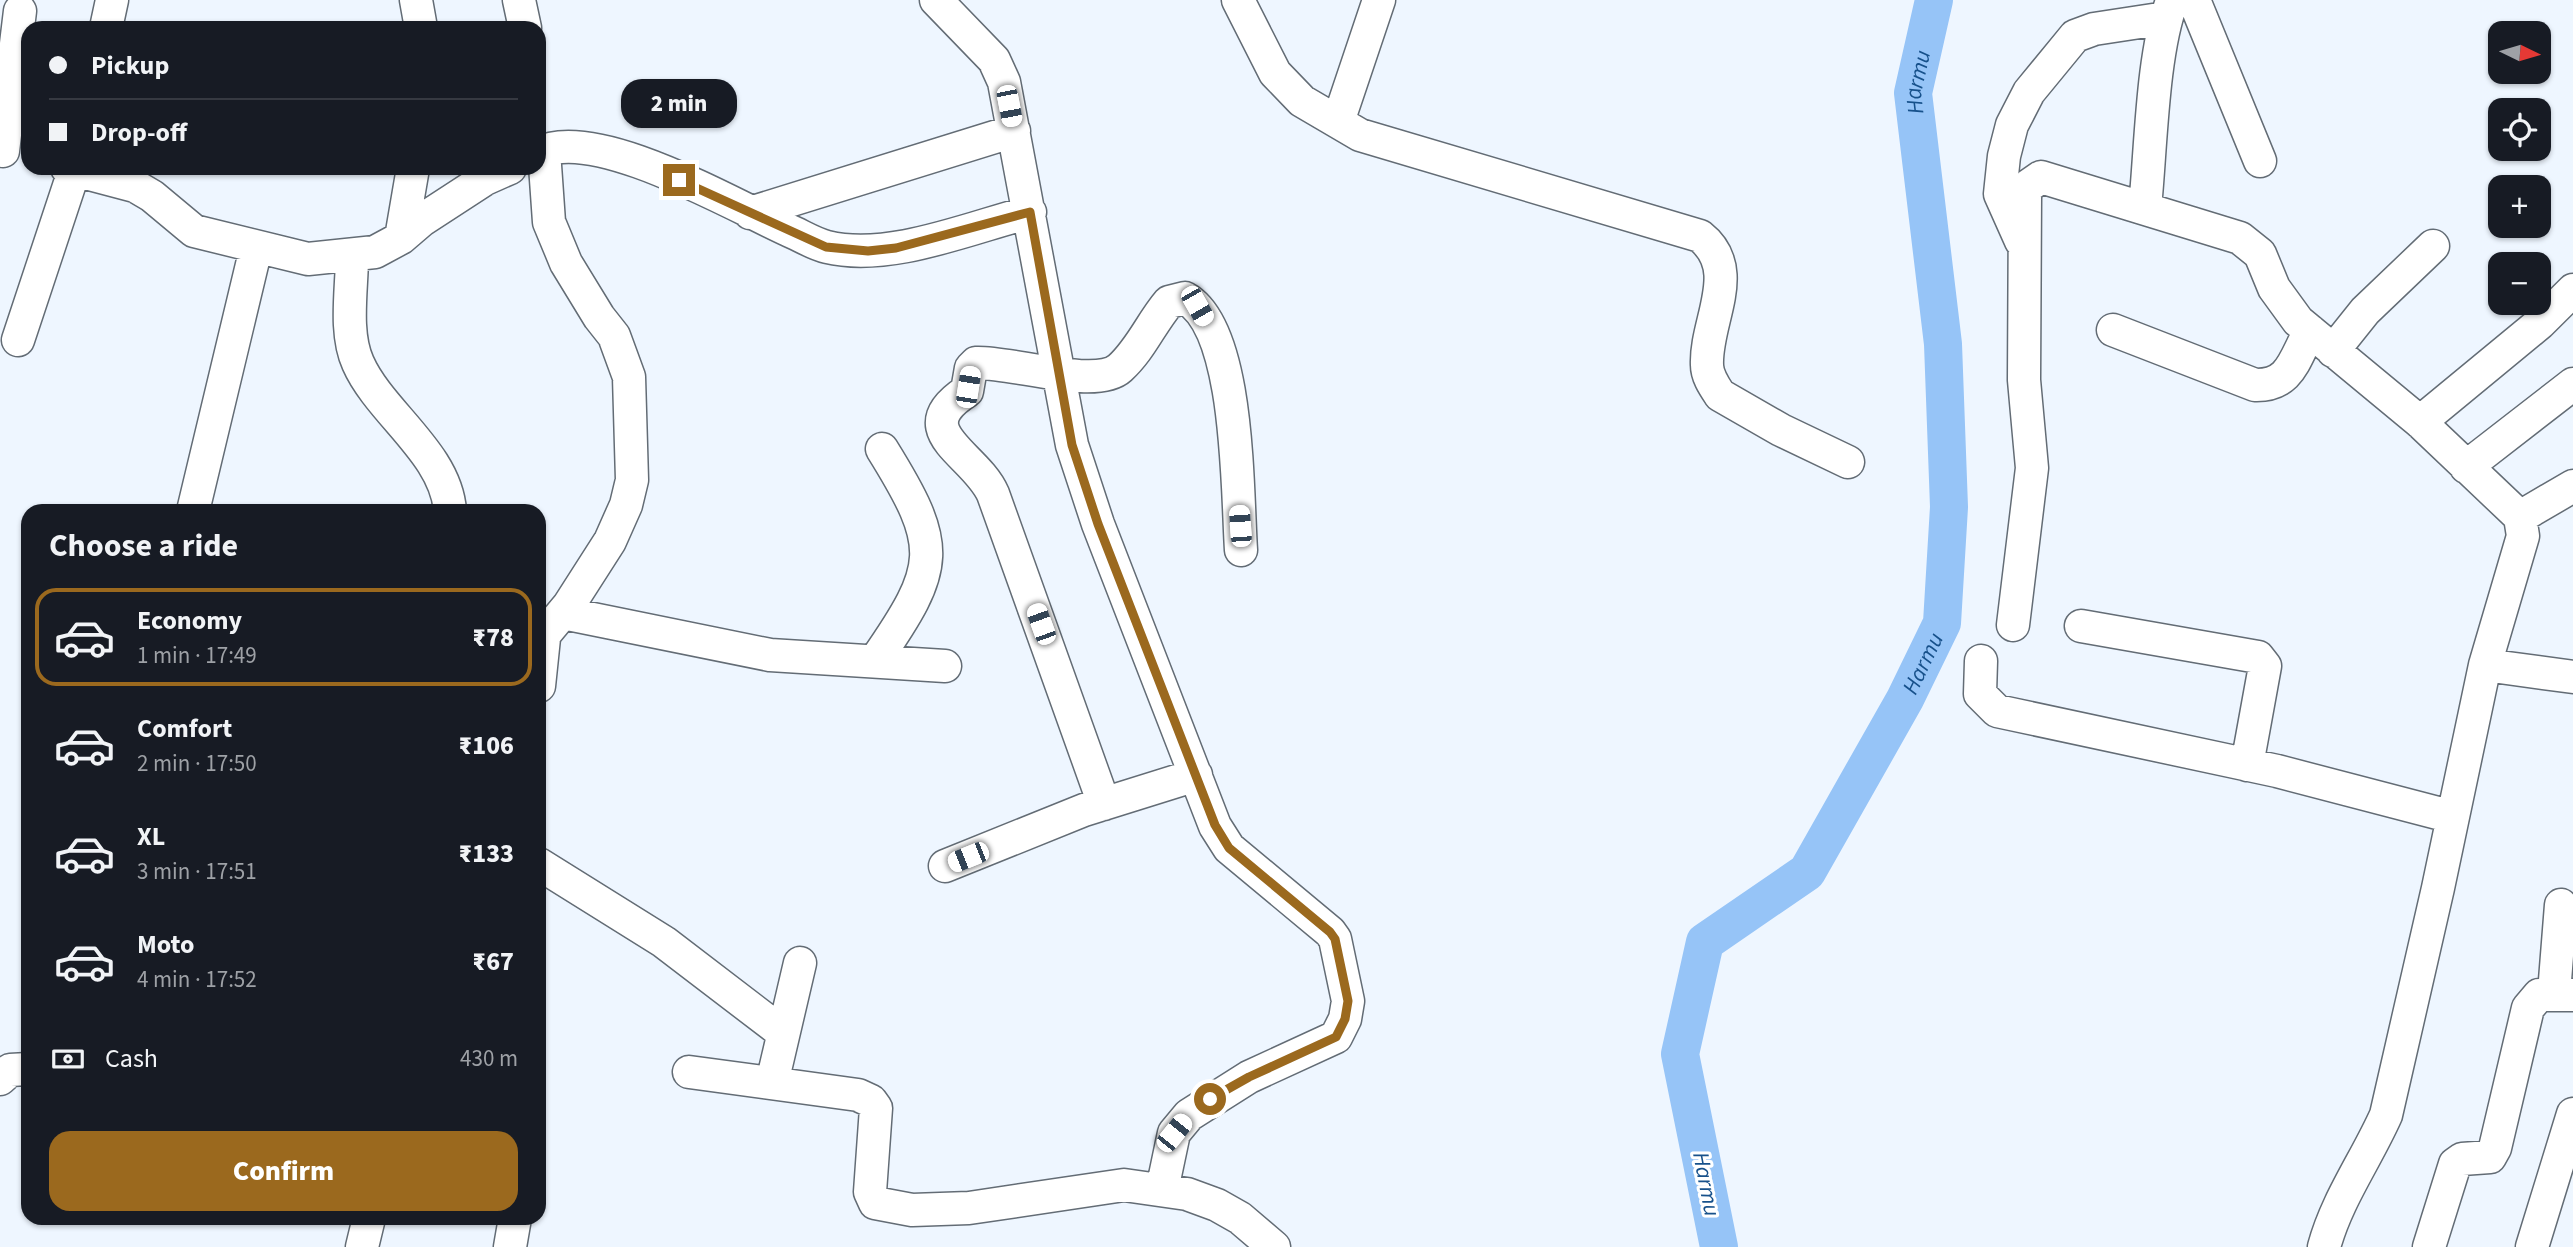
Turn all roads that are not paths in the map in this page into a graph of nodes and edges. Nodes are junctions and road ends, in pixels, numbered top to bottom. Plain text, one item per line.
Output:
1 (112, 0) edge
2 (416, 0) edge
3 (519, 0) edge
4 (936, 0) edge
5 (1238, 0) edge
6 (1379, 0) edge
7 (2194, 0) edge
8 (2169, 9) edge
9 (20, 11) dead end
10 (108, 21) edge
11 (420, 21) edge
12 (524, 21) edge
13 (1338, 122) junction
14 (1014, 131) junction
15 (546, 150) edge
16 (10, 153) edge
17 (2260, 162) dead end
18 (70, 175) edge
19 (94, 175) edge
20 (413, 175) edge
21 (490, 175) edge
22 (544, 175) edge
23 (2144, 206) junction
24 (1030, 212) junction
25 (750, 213) junction
26 (401, 238) junction
27 (2022, 244) junction
28 (2433, 246) dead end
29 (256, 248) junction
30 (352, 256) junction
31 (2573, 290) edge
32 (2113, 330) dead end
33 (18, 340) dead end
34 (2321, 341) junction
35 (1059, 373) junction
36 (2573, 384) edge
37 (2420, 422) junction
38 (882, 449) dead end
39 (1848, 462) dead end
40 (2466, 467) junction
41 (2573, 486) edge
42 (195, 504) edge
43 (448, 504) edge
44 (2519, 517) junction
45 (1241, 550) dead end
46 (563, 613) junction
47 (2013, 625) dead end
48 (2081, 626) dead end
49 (546, 635) edge
50 (875, 661) junction
51 (1980, 661) dead end
52 (2484, 665) junction
53 (945, 666) dead end
54 (2573, 677) edge
55 (2247, 765) junction
56 (1196, 775) junction
57 (1104, 804) junction
58 (2453, 817) junction
59 (945, 866) dead end
60 (546, 868) edge
61 (2561, 905) dead end
62 (800, 963) dead end
63 (2563, 994) edge
64 (783, 1033) junction
65 (21, 1069) edge
66 (689, 1072) dead end
67 (0, 1079) edge
68 (772, 1083) junction
69 (2573, 1114) edge
70 (1162, 1189) junction
71 (367, 1225) edge
72 (513, 1225) edge
73 (362, 1247) edge
74 (510, 1247) edge
75 (1273, 1247) edge
76 (2324, 1247) edge
77 (2429, 1247) edge
78 (2532, 1247) edge

1 - 10 street
2 - 11 street
3 - 12 street
4 - 14 street
5 - 13 street
6 - 13 street
7 - 17 street
8 - 23 street
8 - 27 street
9 - 16 street
13 - 39 street
14 - 24 street
14 - 25 street
15 - 25 street
18 - 33 street
19 - 29 street
20 - 26 street
21 - 26 street
22 - 46 street
23 - 27 street
23 - 34 street
24 - 25 street
24 - 35 street
26 - 30 street
27 - 47 street
28 - 34 street
29 - 30 street
29 - 42 street
30 - 43 street
31 - 37 street
32 - 34 street
34 - 37 street
35 - 45 street
35 - 56 street
35 - 57 street
36 - 40 street
37 - 40 street
38 - 50 street
40 - 44 street
41 - 44 street
44 - 52 street
46 - 49 street
46 - 50 street
48 - 55 street
50 - 53 street
51 - 55 street
52 - 54 street
52 - 58 street
55 - 58 street
56 - 57 street
56 - 70 street
57 - 59 street
58 - 76 street
60 - 64 street
61 - 63 street
62 - 64 street
63 - 77 street
64 - 68 street
65 - 67 street
66 - 68 street
68 - 70 street
69 - 78 street
70 - 75 street
71 - 73 street
72 - 74 street

